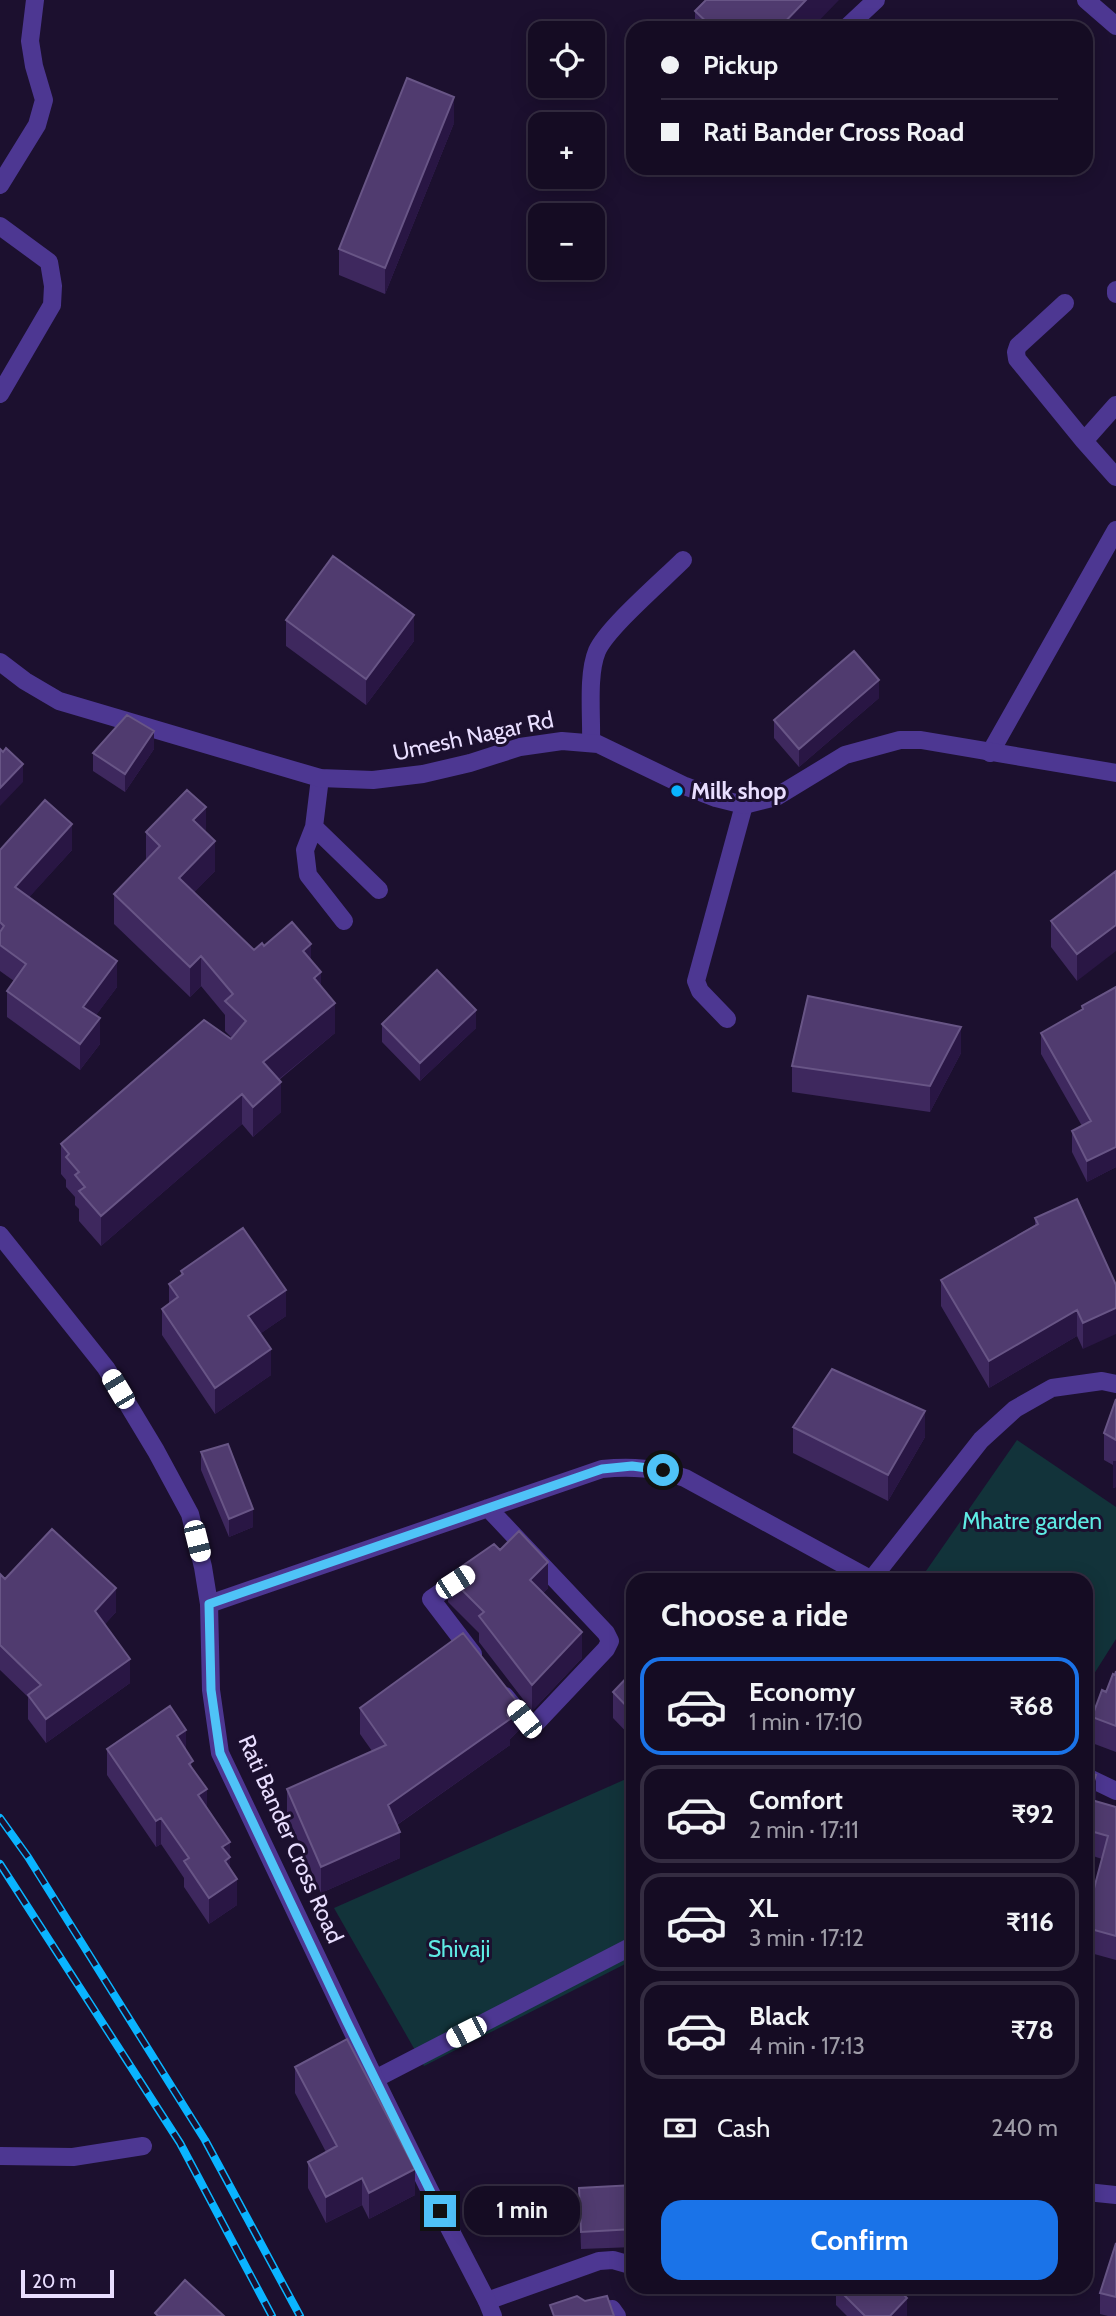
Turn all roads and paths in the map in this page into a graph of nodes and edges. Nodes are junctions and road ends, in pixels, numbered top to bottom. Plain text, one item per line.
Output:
1 (35, 0) edge
2 (876, 0) edge
3 (1086, 0) edge
4 (854, 21) edge
5 (1116, 26) edge
6 (0, 185) edge
7 (0, 226) edge
8 (1065, 303) dead end
9 (0, 394) edge
10 (1116, 405) edge
11 (1084, 441) junction
12 (1116, 477) edge
13 (1116, 530) edge
14 (683, 560) dead end
15 (0, 662) edge
16 (591, 743) junction
17 (990, 753) junction
18 (1116, 773) edge
19 (320, 778) junction
20 (744, 806) junction
21 (314, 827) junction
22 (379, 890) dead end
23 (344, 921) dead end
24 (727, 1019) dead end
25 (0, 1235) edge
26 (1116, 1384) edge
27 (488, 1508) junction
28 (476, 1568) edge
29 (857, 1573) edge
30 (876, 1573) edge
31 (209, 1604) junction
32 (482, 1666) edge
33 (499, 1687) edge
34 (1093, 1780) edge
35 (1116, 1791) edge
36 (626, 1949) edge
37 (375, 2079) junction
38 (143, 2146) dead end
39 (0, 2157) edge
40 (1093, 2193) edge
41 (1116, 2195) edge
42 (626, 2264) edge
43 (490, 2308) edge
44 (587, 2316) edge
45 (617, 2316) edge

1 - 6 street
2 - 4 street
3 - 5 street
7 - 9 street
8 - 11 street
10 - 11 street
11 - 12 street
13 - 17 street
14 - 16 street
15 - 19 street, Umesh Nagar Rd
16 - 19 street, Umesh Nagar Rd
16 - 20 street, Umesh Nagar Rd
17 - 18 street
17 - 20 street
19 - 21 street
20 - 24 street
21 - 22 street
21 - 23 street
25 - 31 street, Rati Bander Cross Road
26 - 30 street
27 - 29 street
27 - 31 street
27 - 33 street
28 - 32 street
31 - 37 street, Rati Bander Cross Road
34 - 35 street
36 - 37 street
37 - 43 street, Rati Bander Cross Road
38 - 39 street
40 - 41 street
42 - 43 street
44 - 45 street

